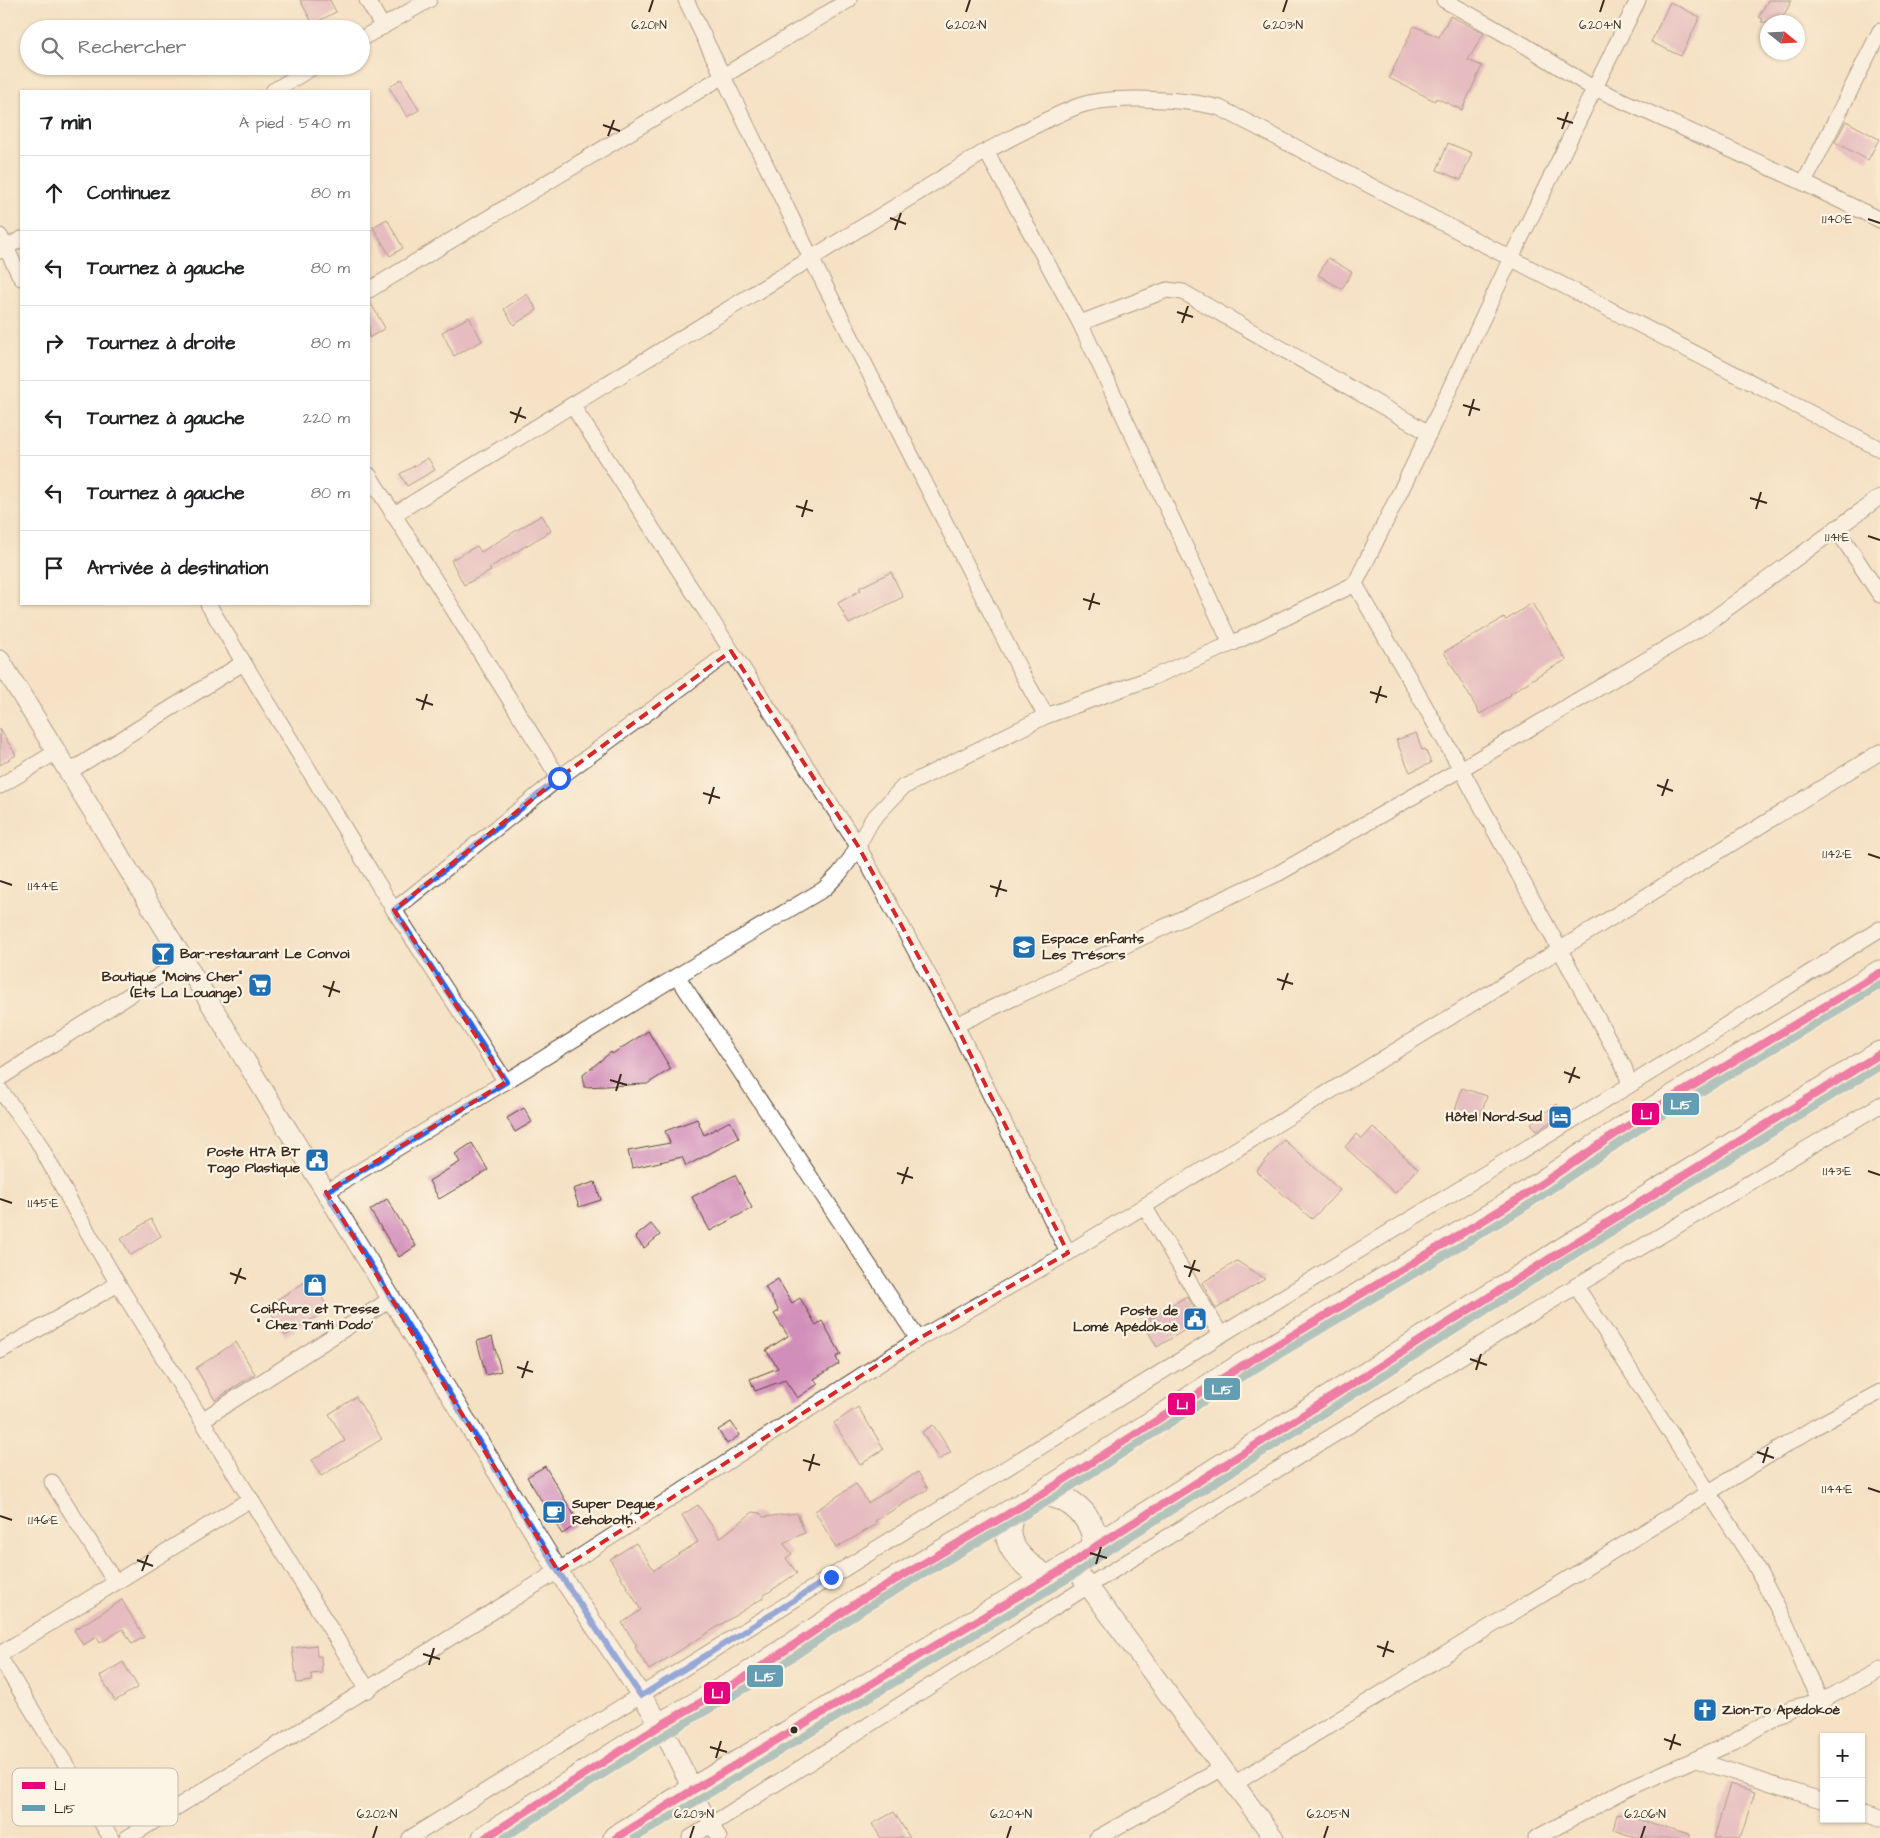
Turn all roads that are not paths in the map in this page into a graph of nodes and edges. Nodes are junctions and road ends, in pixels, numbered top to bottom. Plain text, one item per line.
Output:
1 (367, 0) edge
2 (429, 0) edge
3 (686, 0) edge
4 (849, 0) edge
5 (1444, 0) edge
6 (1638, 0) edge
7 (383, 26) junction
8 (1880, 30) edge
9 (370, 34) edge
10 (300, 75) edge
11 (722, 76) junction
12 (1596, 89) junction
13 (275, 90) edge
14 (986, 151) junction
15 (1804, 184) junction
16 (1880, 220) edge
17 (20, 239) edge
18 (2, 245) edge
19 (811, 258) junction
20 (1511, 258) junction
21 (20, 276) edge
22 (370, 289) edge
23 (1080, 323) junction
24 (572, 405) junction
25 (1429, 433) junction
26 (1880, 449) edge
27 (370, 477) edge
28 (1880, 498) edge
29 (393, 515) junction
30 (1836, 528) junction
31 (1355, 584) junction
32 (1880, 594) edge
33 (209, 605) edge
34 (1231, 644) junction
35 (731, 651) junction
36 (0, 660) edge
37 (243, 663) junction
38 (1046, 716) junction
39 (56, 752) junction
40 (1880, 752) edge
41 (1461, 769) junction
42 (69, 772) junction
43 (559, 778) junction
44 (0, 786) edge
45 (858, 846) junction
46 (394, 910) junction
47 (1880, 928) edge
48 (1560, 950) junction
49 (184, 960) junction
50 (1880, 974) edge
51 (677, 976) junction
52 (956, 1025) junction
53 (1880, 1054) edge
54 (0, 1078) edge
55 (506, 1082) junction
56 (1630, 1085) junction
57 (0, 1090) edge
58 (1880, 1106) edge
59 (326, 1192) junction
60 (1144, 1206) junction
61 (1068, 1252) junction
62 (118, 1284) junction
63 (1576, 1286) junction
64 (391, 1299) junction
65 (1221, 1335) junction
66 (918, 1339) junction
67 (0, 1351) edge
68 (1880, 1392) edge
69 (202, 1420) junction
70 (52, 1482) dead end
71 (1708, 1492) junction
72 (1042, 1494) junction
73 (251, 1499) junction
74 (1012, 1512) junction
75 (1095, 1547) junction
76 (1072, 1564) junction
77 (558, 1571) junction
78 (1047, 1578) junction
79 (116, 1582) junction
80 (1088, 1586) junction
81 (0, 1656) edge
82 (1880, 1670) edge
83 (368, 1690) junction
84 (641, 1696) junction
85 (1821, 1701) junction
86 (661, 1725) junction
87 (1696, 1760) junction
88 (68, 1768) edge
89 (1223, 1768) junction
90 (1234, 1784) junction
91 (693, 1790) junction
92 (1820, 1800) edge
93 (178, 1807) edge
94 (1865, 1814) edge
95 (1880, 1819) edge
96 (104, 1826) edge
97 (147, 1826) edge
98 (715, 1832) edge
99 (111, 1838) edge
100 (127, 1838) edge
101 (410, 1838) edge
102 (485, 1838) edge
103 (616, 1838) edge
104 (690, 1838) edge
105 (1097, 1838) edge
106 (1274, 1838) edge
107 (1536, 1838) edge

1 - 7 street
2 - 7 street
3 - 11 street
4 - 11 street
5 - 12 street
6 - 12 street
7 - 9 street
8 - 15 street
10 - 13 street
11 - 19 street
11 - 22 street
12 - 15 street
12 - 20 street
14 - 19 street
14 - 20 street
14 - 23 street
15 - 16 street
17 - 18 street
18 - 21 street
19 - 24 street
19 - 38 street
20 - 25 street
20 - 26 street
23 - 25 street
23 - 34 street
24 - 29 street
24 - 35 street
25 - 31 street
27 - 29 street
28 - 30 street
29 - 43 street
30 - 32 street
30 - 41 street
31 - 34 street
31 - 41 street
33 - 37 street
34 - 38 street
35 - 43 street
35 - 45 street
36 - 39 street
37 - 42 street
37 - 46 street
38 - 45 street
39 - 42 street
39 - 44 street
40 - 48 street
41 - 48 street
41 - 52 street
42 - 49 street
43 - 46 street
45 - 51 street
45 - 52 street
46 - 55 street
47 - 56 street
48 - 56 street
48 - 60 street
49 - 54 street
49 - 59 street
50 - 72 highway
51 - 55 street
51 - 66 street
52 - 61 street
53 - 75 highway
55 - 59 street
56 - 65 street
57 - 62 street
58 - 63 street
59 - 64 street
60 - 61 street
60 - 65 street
61 - 66 street
62 - 67 street
62 - 69 street
63 - 71 street
63 - 80 street
64 - 69 street
64 - 77 street
65 - 84 street
66 - 77 street
68 - 71 street
69 - 73 street
70 - 79 street
71 - 85 street
71 - 90 street
72 - 74 highway
72 - 75 highway
73 - 79 street
73 - 83 street
74 - 78 highway
74 - 86 highway
75 - 76 highway
76 - 78 highway
76 - 80 street
77 - 83 street
77 - 84 street
78 - 91 highway
79 - 81 street
80 - 89 street
80 - 98 street
81 - 88 street
82 - 85 street
83 - 93 street
84 - 86 street
84 - 101 street
85 - 87 street
86 - 91 street
86 - 102 highway
87 - 92 street
87 - 107 street
89 - 90 street
89 - 105 street
90 - 106 street
91 - 98 street
91 - 103 highway
94 - 95 street
96 - 99 street
97 - 100 street
98 - 104 street

